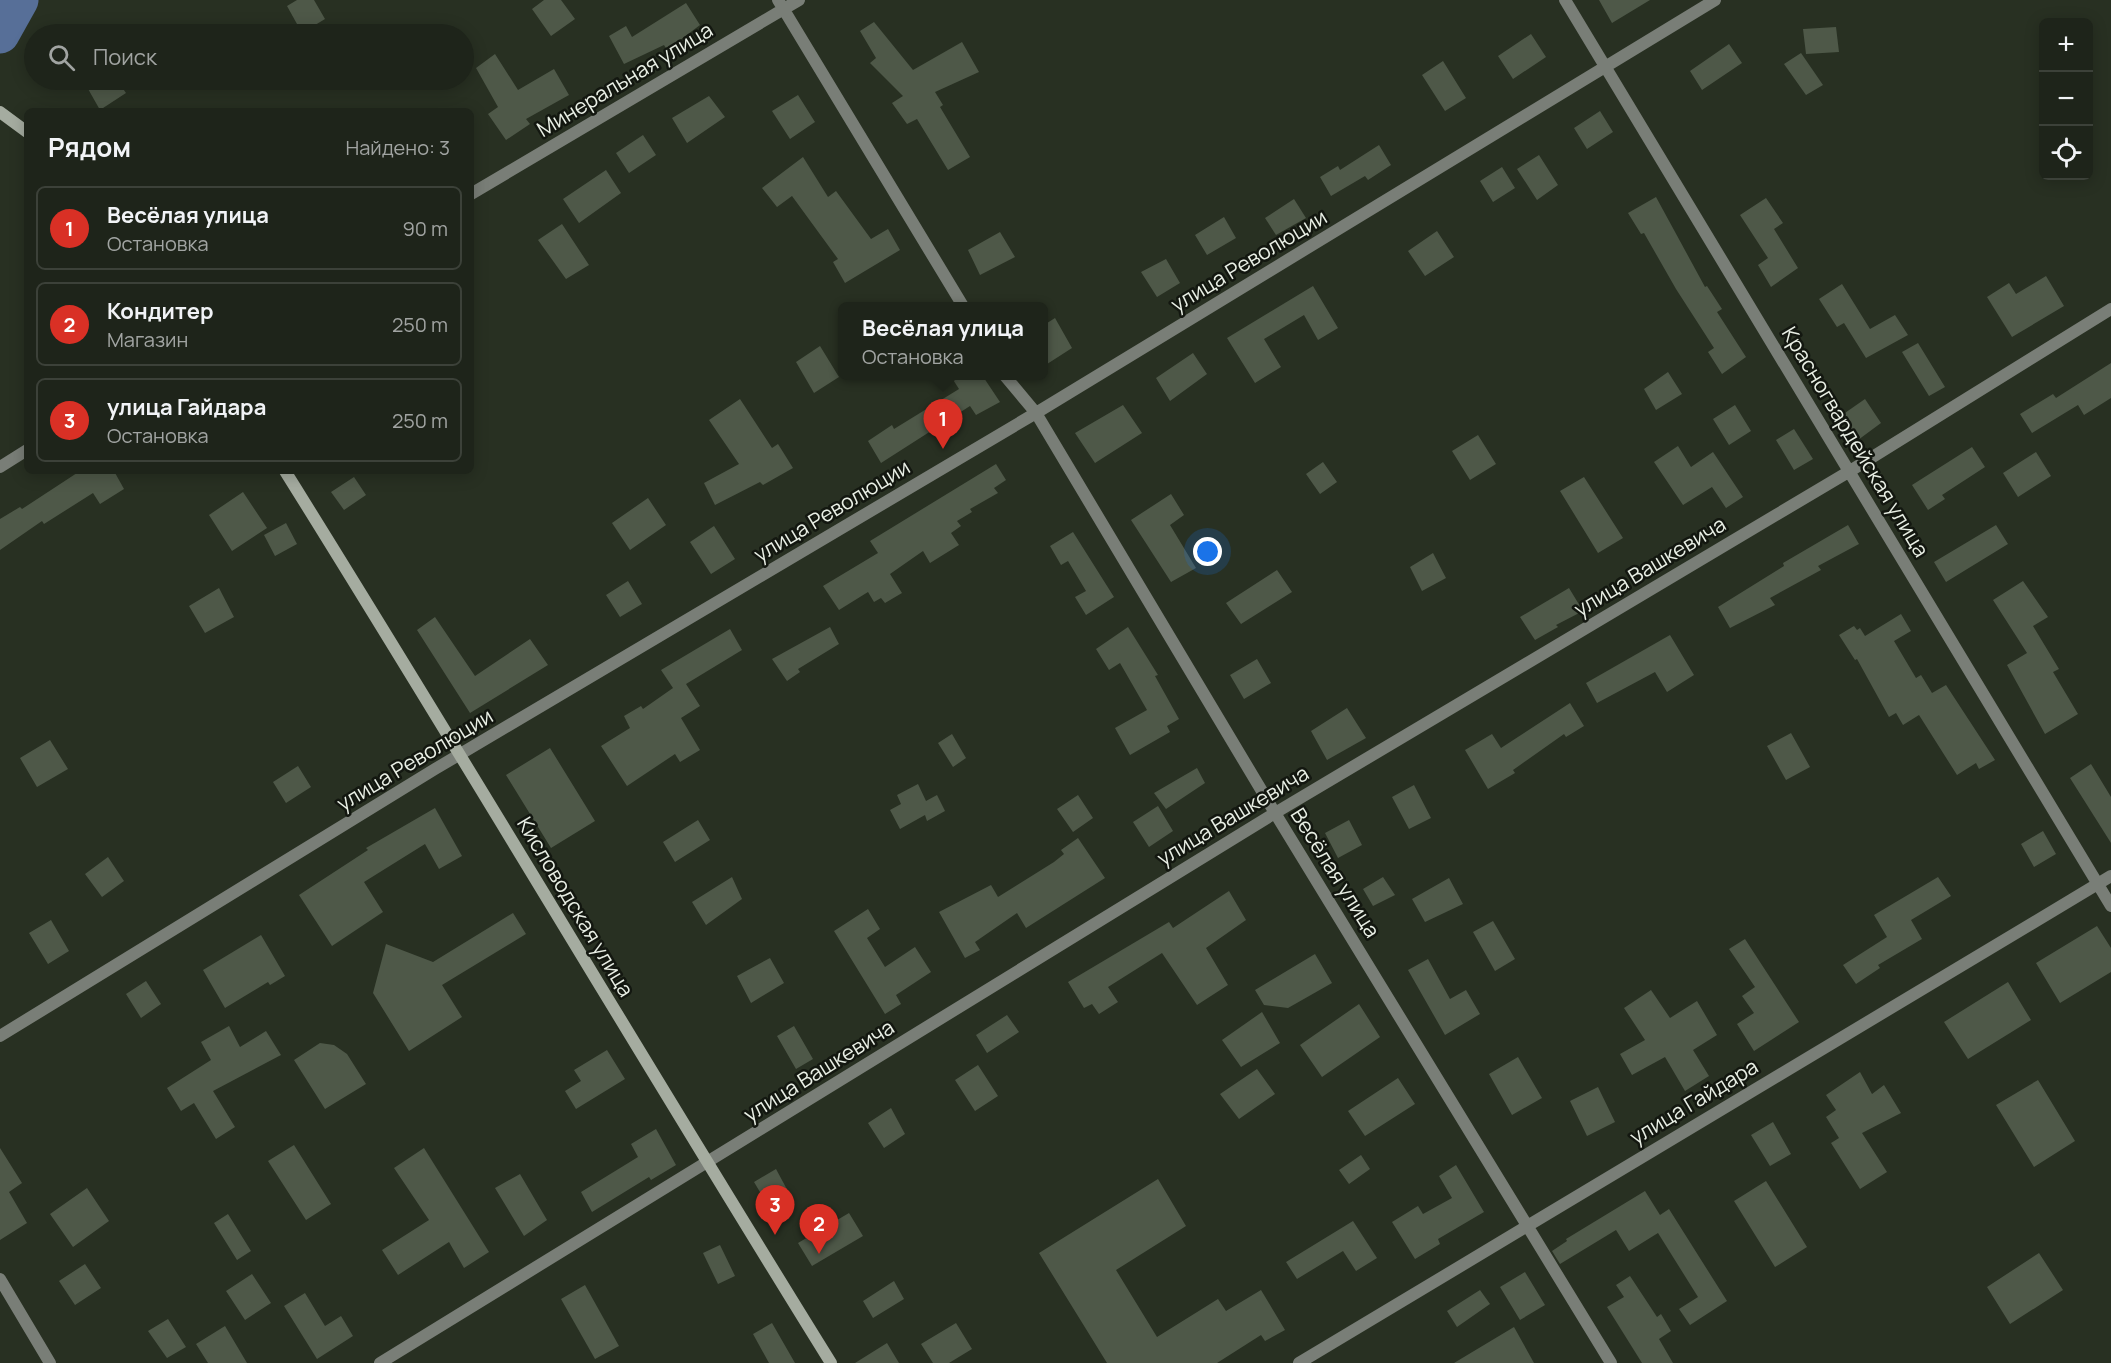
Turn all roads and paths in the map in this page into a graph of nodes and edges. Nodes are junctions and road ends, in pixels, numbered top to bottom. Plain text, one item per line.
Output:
1 (800, 0) edge
2 (1565, 0) edge
3 (1715, 0) edge
4 (780, 5) edge
5 (1605, 67) junction
6 (3, 113) edge
7 (24, 130) edge
8 (474, 192) edge
9 (961, 302) edge
10 (2111, 309) edge
11 (1009, 380) edge
12 (1036, 413) junction
13 (24, 452) edge
14 (0, 466) edge
15 (1850, 471) junction
16 (287, 474) edge
17 (461, 754) junction
18 (1275, 813) junction
19 (2111, 876) edge
20 (2098, 884) junction
21 (2111, 906) edge
22 (0, 1036) edge
23 (707, 1163) junction
24 (1527, 1224) junction
25 (0, 1279) edge
26 (50, 1363) edge
27 (380, 1363) edge
28 (831, 1363) edge
29 (1299, 1363) edge
30 (1611, 1363) edge

1 - 4 street, Минеральная улица
2 - 5 street, Красногвардейская улица
3 - 5 street, улица Революции
4 - 8 street, Минеральная улица
4 - 9 street
5 - 12 street, улица Революции
5 - 15 street, Красногвардейская улица
6 - 7 main road
10 - 15 street, улица Вашкевича
11 - 12 street, Весёлая улица
12 - 17 street, улица Революции
12 - 18 street, Весёлая улица
13 - 14 street
15 - 18 street, улица Вашкевича
15 - 20 street, Красногвардейская улица
16 - 17 main road, Кисловодская улица
17 - 22 street, улица Революции
17 - 23 main road, Кисловодская улица
18 - 23 street, улица Вашкевича
18 - 24 street, Весёлая улица
19 - 20 street, улица Гайдара
20 - 21 street, Красногвардейская улица
20 - 24 street, улица Гайдара
23 - 27 street, улица Вашкевича
23 - 28 main road, Кисловодская улица
24 - 29 street, улица Гайдара
24 - 30 street, Весёлая улица
25 - 26 street

